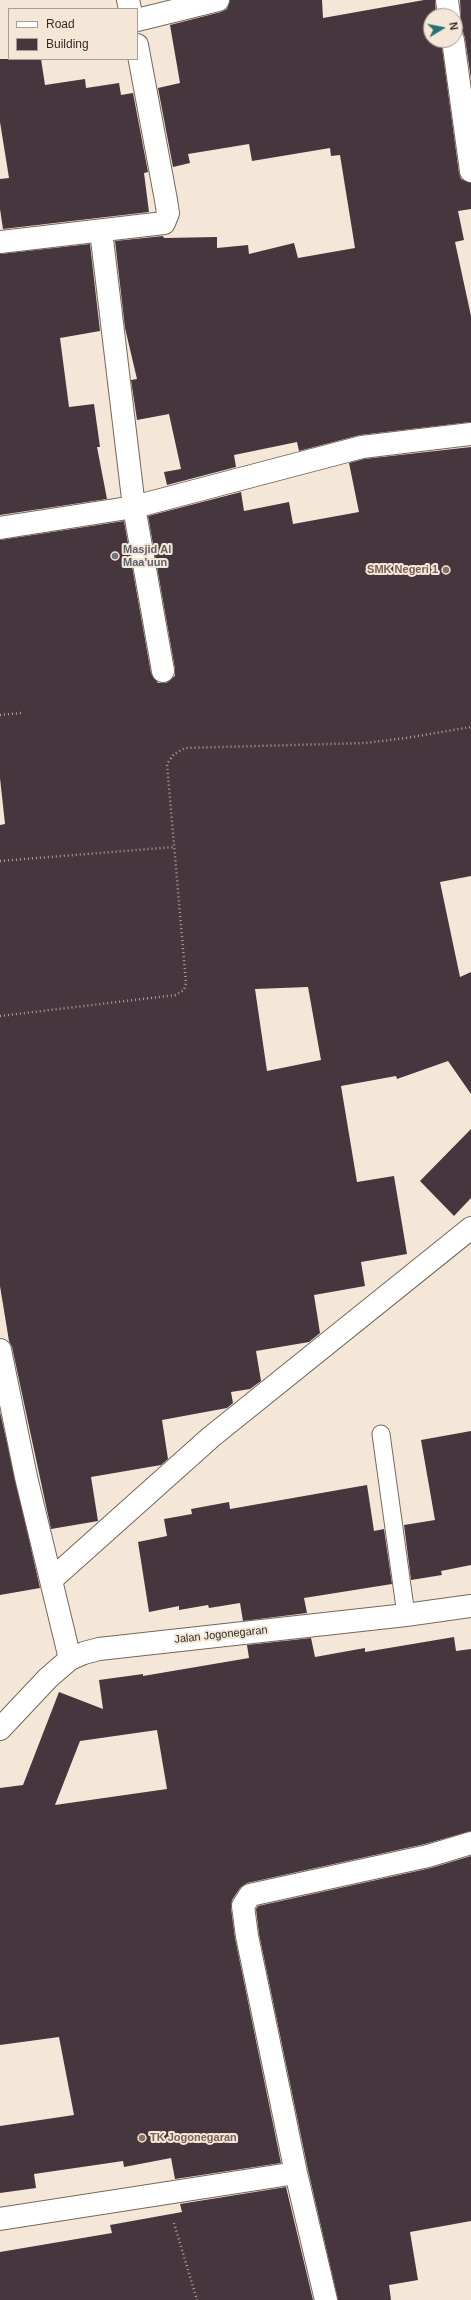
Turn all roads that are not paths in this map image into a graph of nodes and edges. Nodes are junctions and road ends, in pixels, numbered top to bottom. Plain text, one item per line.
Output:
1 (218, 0) edge
2 (138, 20) edge
3 (454, 48) edge
4 (138, 50) edge
5 (471, 171) edge
6 (101, 231) junction
7 (0, 242) edge
8 (471, 434) edge
9 (134, 507) junction
10 (0, 528) edge
11 (163, 671) dead end
12 (470, 1233) edge
13 (0, 1350) edge
14 (381, 1434) dead end
15 (51, 1580) junction
16 (471, 1606) edge
17 (406, 1615) junction
18 (70, 1659) junction
19 (0, 1728) edge
20 (471, 1843) edge
21 (296, 2173) junction
22 (0, 2219) edge
23 (326, 2300) edge

1 - 2 street
3 - 5 street
4 - 6 street
6 - 7 street
6 - 9 street
8 - 9 street
9 - 10 street
9 - 11 street
12 - 15 street
13 - 15 street
14 - 17 lane
15 - 18 street
16 - 17 street, Jalan Jogonegaran
17 - 18 street, Jalan Jogonegaran
18 - 19 street, Jalan Jogonegaran
20 - 21 street
21 - 22 street
21 - 23 street

